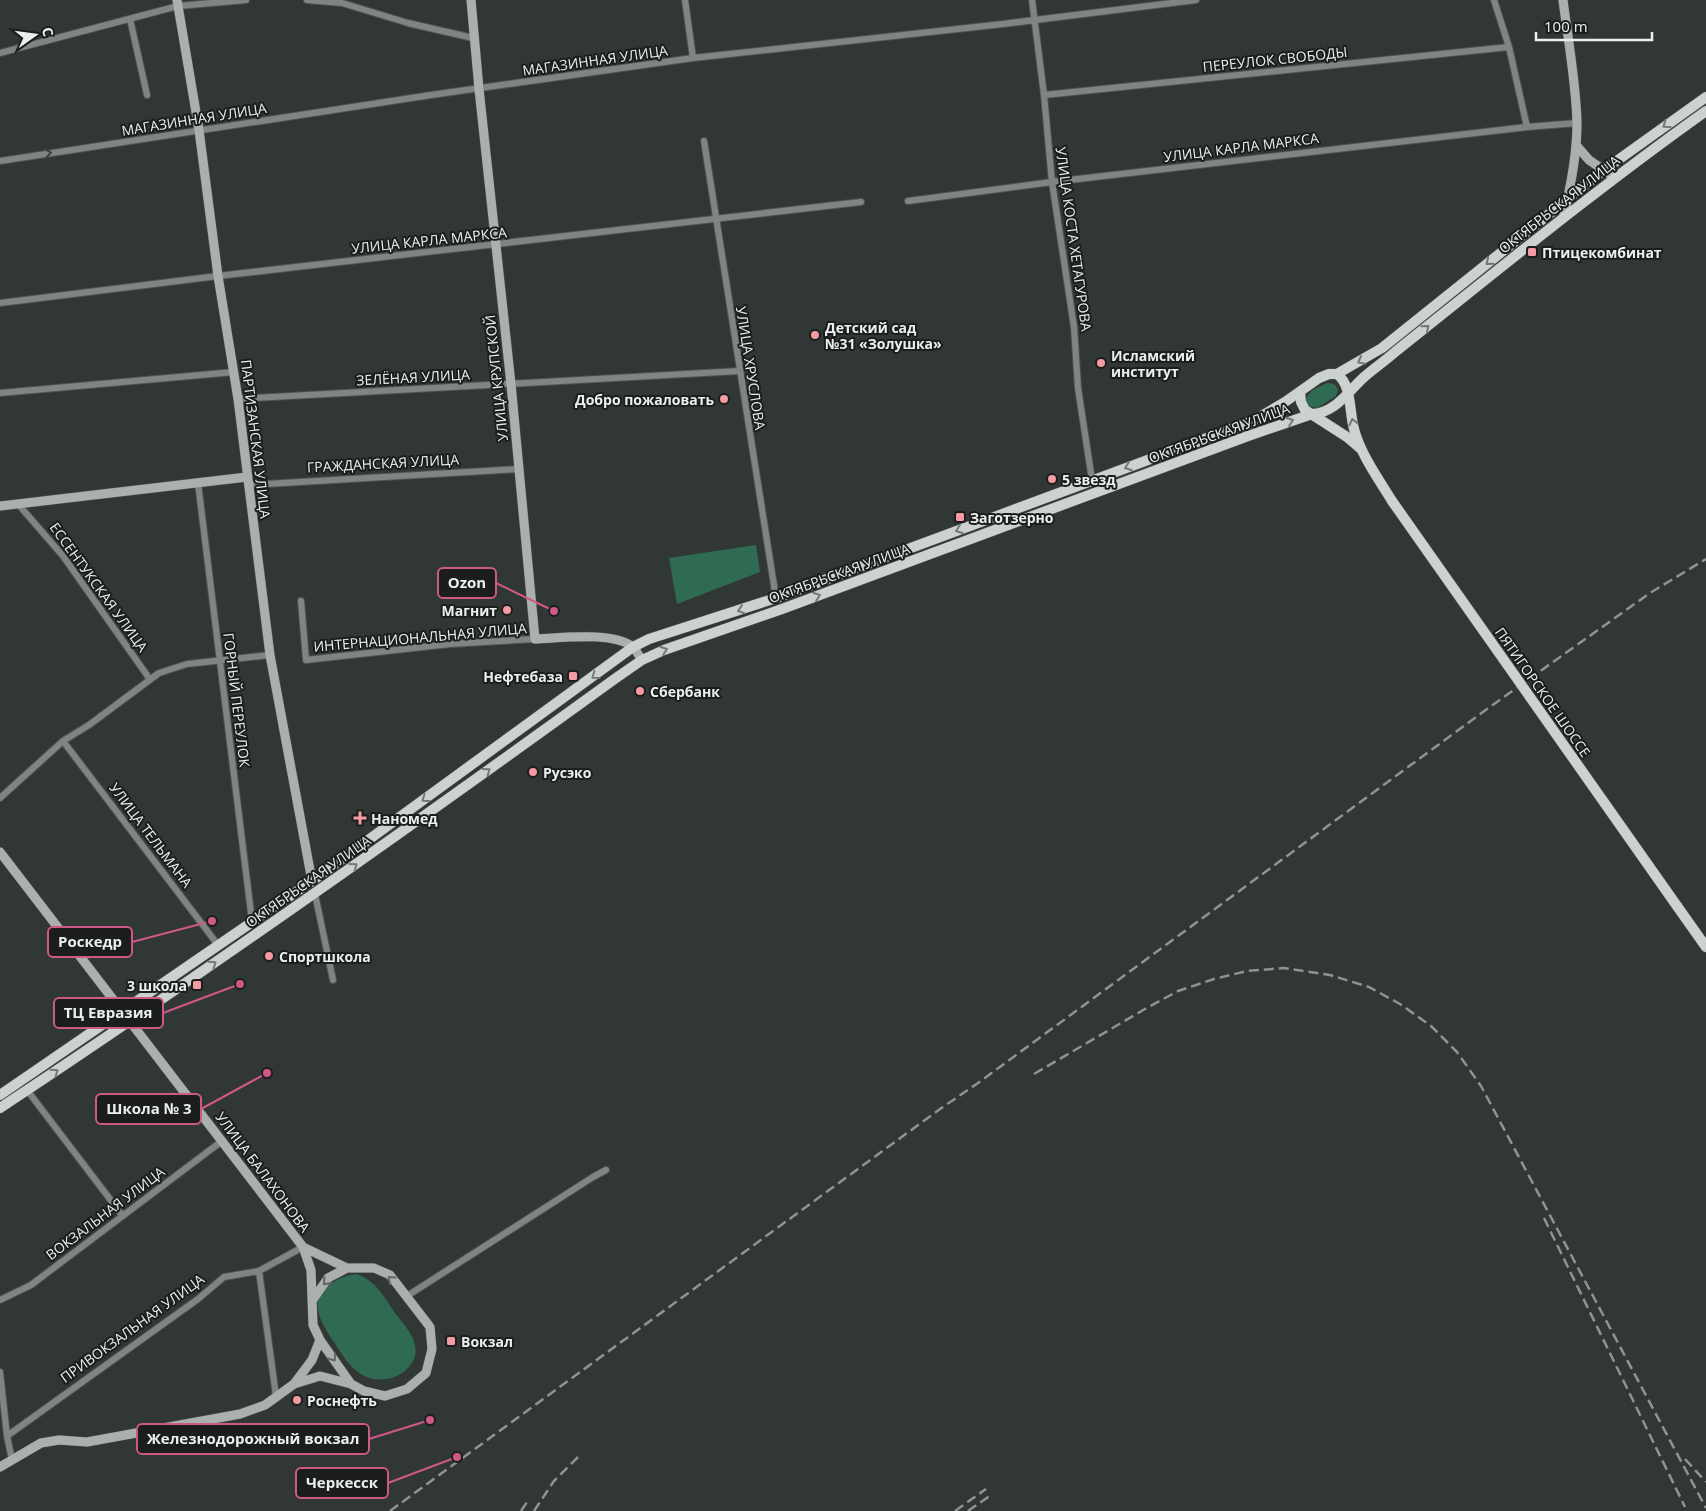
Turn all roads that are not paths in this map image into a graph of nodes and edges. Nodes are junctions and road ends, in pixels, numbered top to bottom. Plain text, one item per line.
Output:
1 (246, 0) edge
2 (307, 0) edge
3 (471, 0) edge
4 (685, 0) edge
5 (1032, 0) edge
6 (1196, 0) edge
7 (1494, 0) edge
8 (1563, 0) edge
9 (178, 3) edge
10 (130, 19) junction
11 (1034, 20) junction
12 (473, 38) junction
13 (1509, 47) junction
14 (0, 53) edge
15 (693, 58) junction
16 (479, 89) junction
17 (147, 95) dead end
18 (1044, 95) junction
19 (1706, 97) edge
20 (1706, 111) edge
21 (1577, 123) junction
22 (1527, 127) junction
23 (199, 130) junction
24 (704, 141) dead end
25 (1576, 145) junction
26 (0, 161) edge
27 (1604, 170) junction
28 (1614, 177) junction
29 (1052, 182) junction
30 (1568, 198) junction
31 (908, 201) dead end
32 (861, 202) dead end
33 (1563, 218) junction
34 (715, 219) junction
35 (496, 245) junction
36 (218, 276) junction
37 (0, 303) edge
38 (739, 371) junction
39 (234, 372) junction
40 (1337, 374) junction
41 (511, 384) junction
42 (1300, 392) junction
43 (0, 393) edge
44 (1347, 394) junction
45 (238, 399) junction
46 (1312, 414) junction
47 (1361, 450) junction
48 (519, 469) junction
49 (1092, 480) junction
50 (247, 481) junction
51 (198, 483) junction
52 (18, 504) junction
53 (0, 506) edge
54 (776, 598) junction
55 (301, 601) dead end
56 (535, 639) junction
57 (634, 648) junction
58 (270, 655) junction
59 (219, 660) junction
60 (642, 660) junction
61 (150, 678) junction
62 (63, 741) junction
63 (0, 798) edge
64 (0, 852) edge
65 (312, 881) junction
66 (315, 894) junction
67 (252, 921) junction
68 (218, 944) junction
69 (1706, 947) edge
70 (332, 980) dead end
71 (122, 1012) junction
72 (130, 1022) junction
73 (27, 1090) junction
74 (0, 1095) edge
75 (0, 1108) edge
76 (222, 1141) junction
77 (606, 1170) dead end
78 (122, 1216) junction
79 (303, 1247) junction
80 (346, 1268) junction
81 (259, 1271) junction
82 (407, 1296) junction
83 (0, 1300) edge
84 (311, 1301) junction
85 (320, 1340) junction
86 (0, 1372) edge
87 (294, 1384) junction
88 (351, 1384) junction
89 (276, 1396) junction
90 (2, 1406) edge
91 (7, 1436) junction
92 (12, 1460) junction
93 (0, 1467) edge

1 - 9 street
2 - 12 street
3 - 12 street, УЛИЦА КРУПСКОЙ
4 - 15 street
5 - 11 street, УЛИЦА КОСТА ХЕТАГУРОВА
6 - 11 street, МАГАЗИННАЯ УЛИЦА
7 - 13 street
8 - 21 street
9 - 10 street
9 - 23 street, ПАРТИЗАНСКАЯ УЛИЦА
10 - 14 street
10 - 17 street
11 - 15 street, МАГАЗИННАЯ УЛИЦА
11 - 18 street, УЛИЦА КОСТА ХЕТАГУРОВА
12 - 16 street, УЛИЦА КРУПСКОЙ
13 - 18 street, ПЕРЕУЛОК СВОБОДЫ
13 - 22 street
15 - 16 street, МАГАЗИННАЯ УЛИЦА
16 - 23 street, МАГАЗИННАЯ УЛИЦА
16 - 35 street, УЛИЦА КРУПСКОЙ
18 - 29 street, УЛИЦА КОСТА ХЕТАГУРОВА
19 -> 27 main road, ОКТЯБРЬСКАЯ УЛИЦА
20 - 28 main road, ОКТЯБРЬСКАЯ УЛИЦА
21 - 22 street, УЛИЦА КАРЛА МАРКСА
21 - 25 street
22 - 29 street, УЛИЦА КАРЛА МАРКСА
26 -> 23 street, МАГАЗИННАЯ УЛИЦА
23 - 36 street, ПАРТИЗАНСКАЯ УЛИЦА
24 - 34 street, УЛИЦА ХРУСЛОВА
25 - 27 street
25 - 30 street
27 - 28 street
27 - 30 main road, ОКТЯБРЬСКАЯ УЛИЦА
28 - 33 main road, ОКТЯБРЬСКАЯ УЛИЦА
29 - 31 street, УЛИЦА КАРЛА МАРКСА
29 - 49 street, УЛИЦА КОСТА ХЕТАГУРОВА
30 - 33 street
30 -> 40 main road, ОКТЯБРЬСКАЯ УЛИЦА
32 - 34 street, УЛИЦА КАРЛА МАРКСА
44 -> 33 main road, ОКТЯБРЬСКАЯ УЛИЦА
34 - 35 street, УЛИЦА КАРЛА МАРКСА
34 - 38 street, УЛИЦА ХРУСЛОВА
35 - 36 street, УЛИЦА КАРЛА МАРКСА
35 - 41 street, УЛИЦА КРУПСКОЙ
36 - 37 street, УЛИЦА КАРЛА МАРКСА
36 - 39 street, ПАРТИЗАНСКАЯ УЛИЦА
38 - 41 street, ЗЕЛЁНАЯ УЛИЦА
38 - 54 street, УЛИЦА ХРУСЛОВА
39 - 43 street
39 - 45 street, ПАРТИЗАНСКАЯ УЛИЦА
40 - 42 main road, ОКТЯБРЬСКАЯ УЛИЦА
40 - 44 main road, ПЯТИГОРСКОЕ ШОССЕ
41 - 45 street, ЗЕЛЁНАЯ УЛИЦА
41 - 48 street, УЛИЦА КРУПСКОЙ
42 - 46 main road, ПЯТИГОРСКОЕ ШОССЕ
42 -> 49 main road, ОКТЯБРЬСКАЯ УЛИЦА
44 - 46 main road, ОКТЯБРЬСКАЯ УЛИЦА
47 -> 44 main road, ПЯТИГОРСКОЕ ШОССЕ
45 - 50 street, ПАРТИЗАНСКАЯ УЛИЦА
46 - 47 main road, ПЯТИГОРСКОЕ ШОССЕ
60 -> 46 main road, ОКТЯБРЬСКАЯ УЛИЦА
47 - 69 main road, ПЯТИГОРСКОЕ ШОССЕ, bridge
48 - 50 street, ГРАЖДАНСКАЯ УЛИЦА
48 - 56 street, УЛИЦА КРУПСКОЙ
49 -> 54 main road, ОКТЯБРЬСКАЯ УЛИЦА
50 - 51 street, ГРАЖДАНСКАЯ УЛИЦА
50 - 58 street, ПАРТИЗАНСКАЯ УЛИЦА
51 - 52 street, ГРАЖДАНСКАЯ УЛИЦА
51 - 59 street, ГОРНЫЙ ПЕРЕУЛОК
52 - 53 street
52 - 61 street, ЕССЕНТУКСКАЯ УЛИЦА
54 -> 57 main road, ОКТЯБРЬСКАЯ УЛИЦА
55 - 56 street, ИНТЕРНАЦИОНАЛЬНАЯ УЛИЦА
56 - 57 street
57 - 60 street
57 -> 65 main road, ОКТЯБРЬСКАЯ УЛИЦА
58 - 59 street
58 - 65 street, ПАРТИЗАНСКАЯ УЛИЦА
59 - 61 street
59 - 67 street, ГОРНЫЙ ПЕРЕУЛОК
66 -> 60 main road, ОКТЯБРЬСКАЯ УЛИЦА
61 - 62 street
62 - 63 street
62 - 68 street, УЛИЦА ТЕЛЬМАНА
64 - 71 street, УЛИЦА БАЛАХОНОВА
65 - 67 main road, ОКТЯБРЬСКАЯ УЛИЦА
66 - 70 street
72 -> 66 main road, ОКТЯБРЬСКАЯ УЛИЦА
67 - 68 main road, ОКТЯБРЬСКАЯ УЛИЦА
68 - 71 main road, ОКТЯБРЬСКАЯ УЛИЦА
71 - 72 street, УЛИЦА БАЛАХОНОВА
71 - 74 main road, ОКТЯБРЬСКАЯ УЛИЦА
73 -> 72 main road, ОКТЯБРЬСКАЯ УЛИЦА
72 - 76 street, УЛИЦА БАЛАХОНОВА
73 - 75 main road, ОКТЯБРЬСКАЯ УЛИЦА
73 - 78 street
76 - 78 street, ВОКЗАЛЬНАЯ УЛИЦА
76 - 79 street, УЛИЦА БАЛАХОНОВА
77 - 82 street
78 - 83 street, ВОКЗАЛЬНАЯ УЛИЦА
79 - 80 street, УЛИЦА БАЛАХОНОВА
79 - 81 street, ПРИВОКЗАЛЬНАЯ УЛИЦА
79 - 84 street, УЛИЦА БАЛАХОНОВА
82 -> 80 street, УЛИЦА БАЛАХОНОВА
80 -> 84 street
81 - 89 street
81 - 91 street, ПРИВОКЗАЛЬНАЯ УЛИЦА
82 - 88 street, УЛИЦА БАЛАХОНОВА
84 - 85 street, УЛИЦА БАЛАХОНОВА
85 - 87 street
85 -> 88 street, УЛИЦА БАЛАХОНОВА
86 - 90 street
87 - 88 street
87 - 89 street
89 - 92 street
90 - 91 street
91 - 92 street
92 - 93 street

